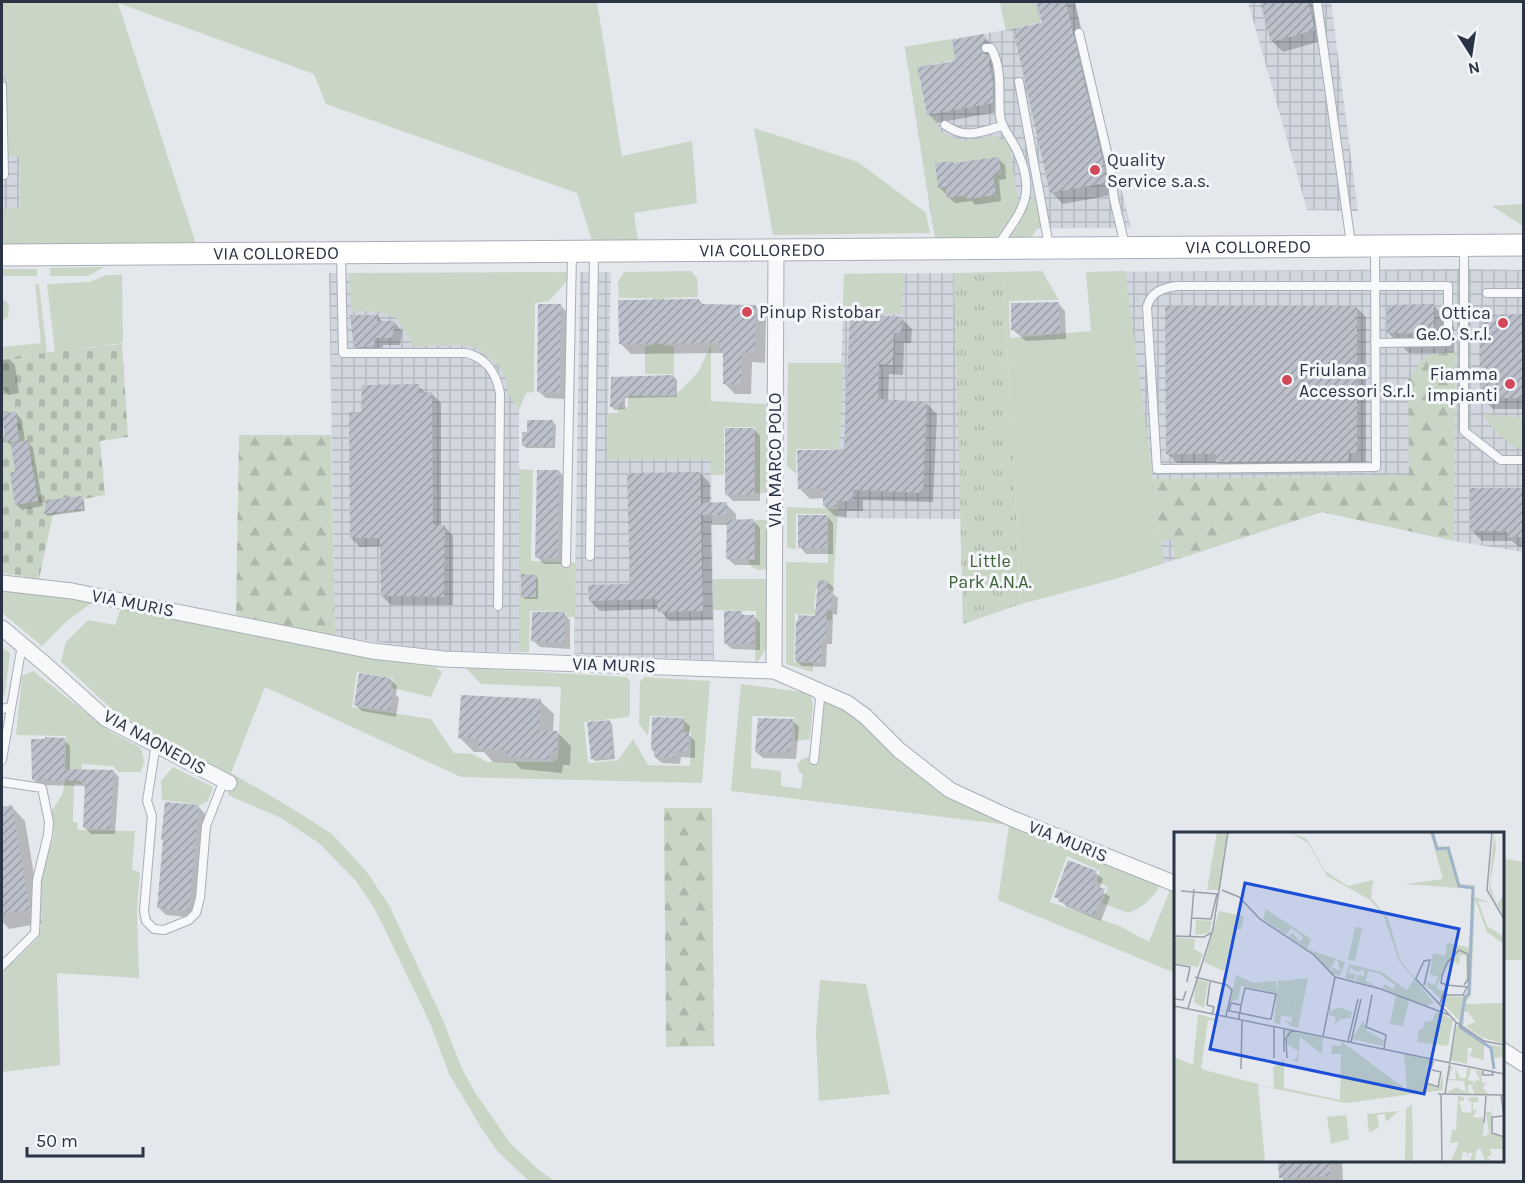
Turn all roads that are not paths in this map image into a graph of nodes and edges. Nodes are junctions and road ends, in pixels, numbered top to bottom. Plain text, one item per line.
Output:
1 (1317, 2) edge
2 (1079, 33) dead end
3 (986, 48) dead end
4 (1019, 82) dead end
5 (2, 86) edge
6 (945, 125) dead end
7 (1002, 126) junction
8 (2, 175) edge
9 (1524, 245) edge
10 (1351, 247) junction
11 (1375, 247) junction
12 (1464, 247) junction
13 (996, 248) junction
14 (1049, 248) junction
15 (1126, 248) junction
16 (776, 250) junction
17 (572, 251) junction
18 (594, 251) junction
19 (341, 252) junction
20 (2, 255) edge
21 (1375, 285) junction
22 (1487, 293) dead end
23 (1524, 293) edge
24 (1375, 343) junction
25 (1524, 460) edge
26 (590, 556) dead end
27 (566, 563) dead end
28 (2, 583) edge
29 (498, 606) dead end
30 (2, 628) edge
31 (22, 645) junction
32 (774, 671) junction
33 (815, 688) junction
34 (11, 707) junction
35 (2, 709) edge
36 (156, 744) junction
37 (2, 760) edge
38 (814, 760) dead end
39 (227, 781) joint
40 (2, 782) edge
41 (1174, 883) edge
42 (2, 966) edge
43 (1504, 1051) edge
44 (1524, 1064) edge

1 - 10 lane
2 - 15 lane
3 - 7 lane
4 - 14 lane
5 - 8 lane
6 - 7 lane
7 - 13 lane
9 - 12 main road, VIA COLLOREDO
10 - 11 main road, VIA COLLOREDO
10 - 15 main road, VIA COLLOREDO
11 - 12 main road, VIA COLLOREDO
11 - 21 lane
12 - 25 lane
13 - 14 main road, VIA COLLOREDO
13 - 16 main road, VIA COLLOREDO
14 - 15 main road, VIA COLLOREDO
16 - 18 main road, VIA COLLOREDO
16 - 32 street, VIA MARCO POLO
17 - 18 main road, VIA COLLOREDO
17 - 19 main road, VIA COLLOREDO
17 - 27 lane
18 - 26 lane
19 - 20 main road, VIA COLLOREDO
19 - 29 lane
21 - 24 lane
21 - 24 lane
21 - 24 lane
22 - 23 lane
28 - 32 street, VIA MURIS
30 - 31 street, VIA NAONEDIS
31 - 34 lane
31 - 36 street, VIA NAONEDIS
32 - 33 street, VIA MURIS
33 - 38 lane
33 - 41 street, VIA MURIS
34 - 35 lane
34 - 37 lane
36 - 39 street, VIA NAONEDIS
36 - 39 lane
40 - 42 lane
43 - 44 street

